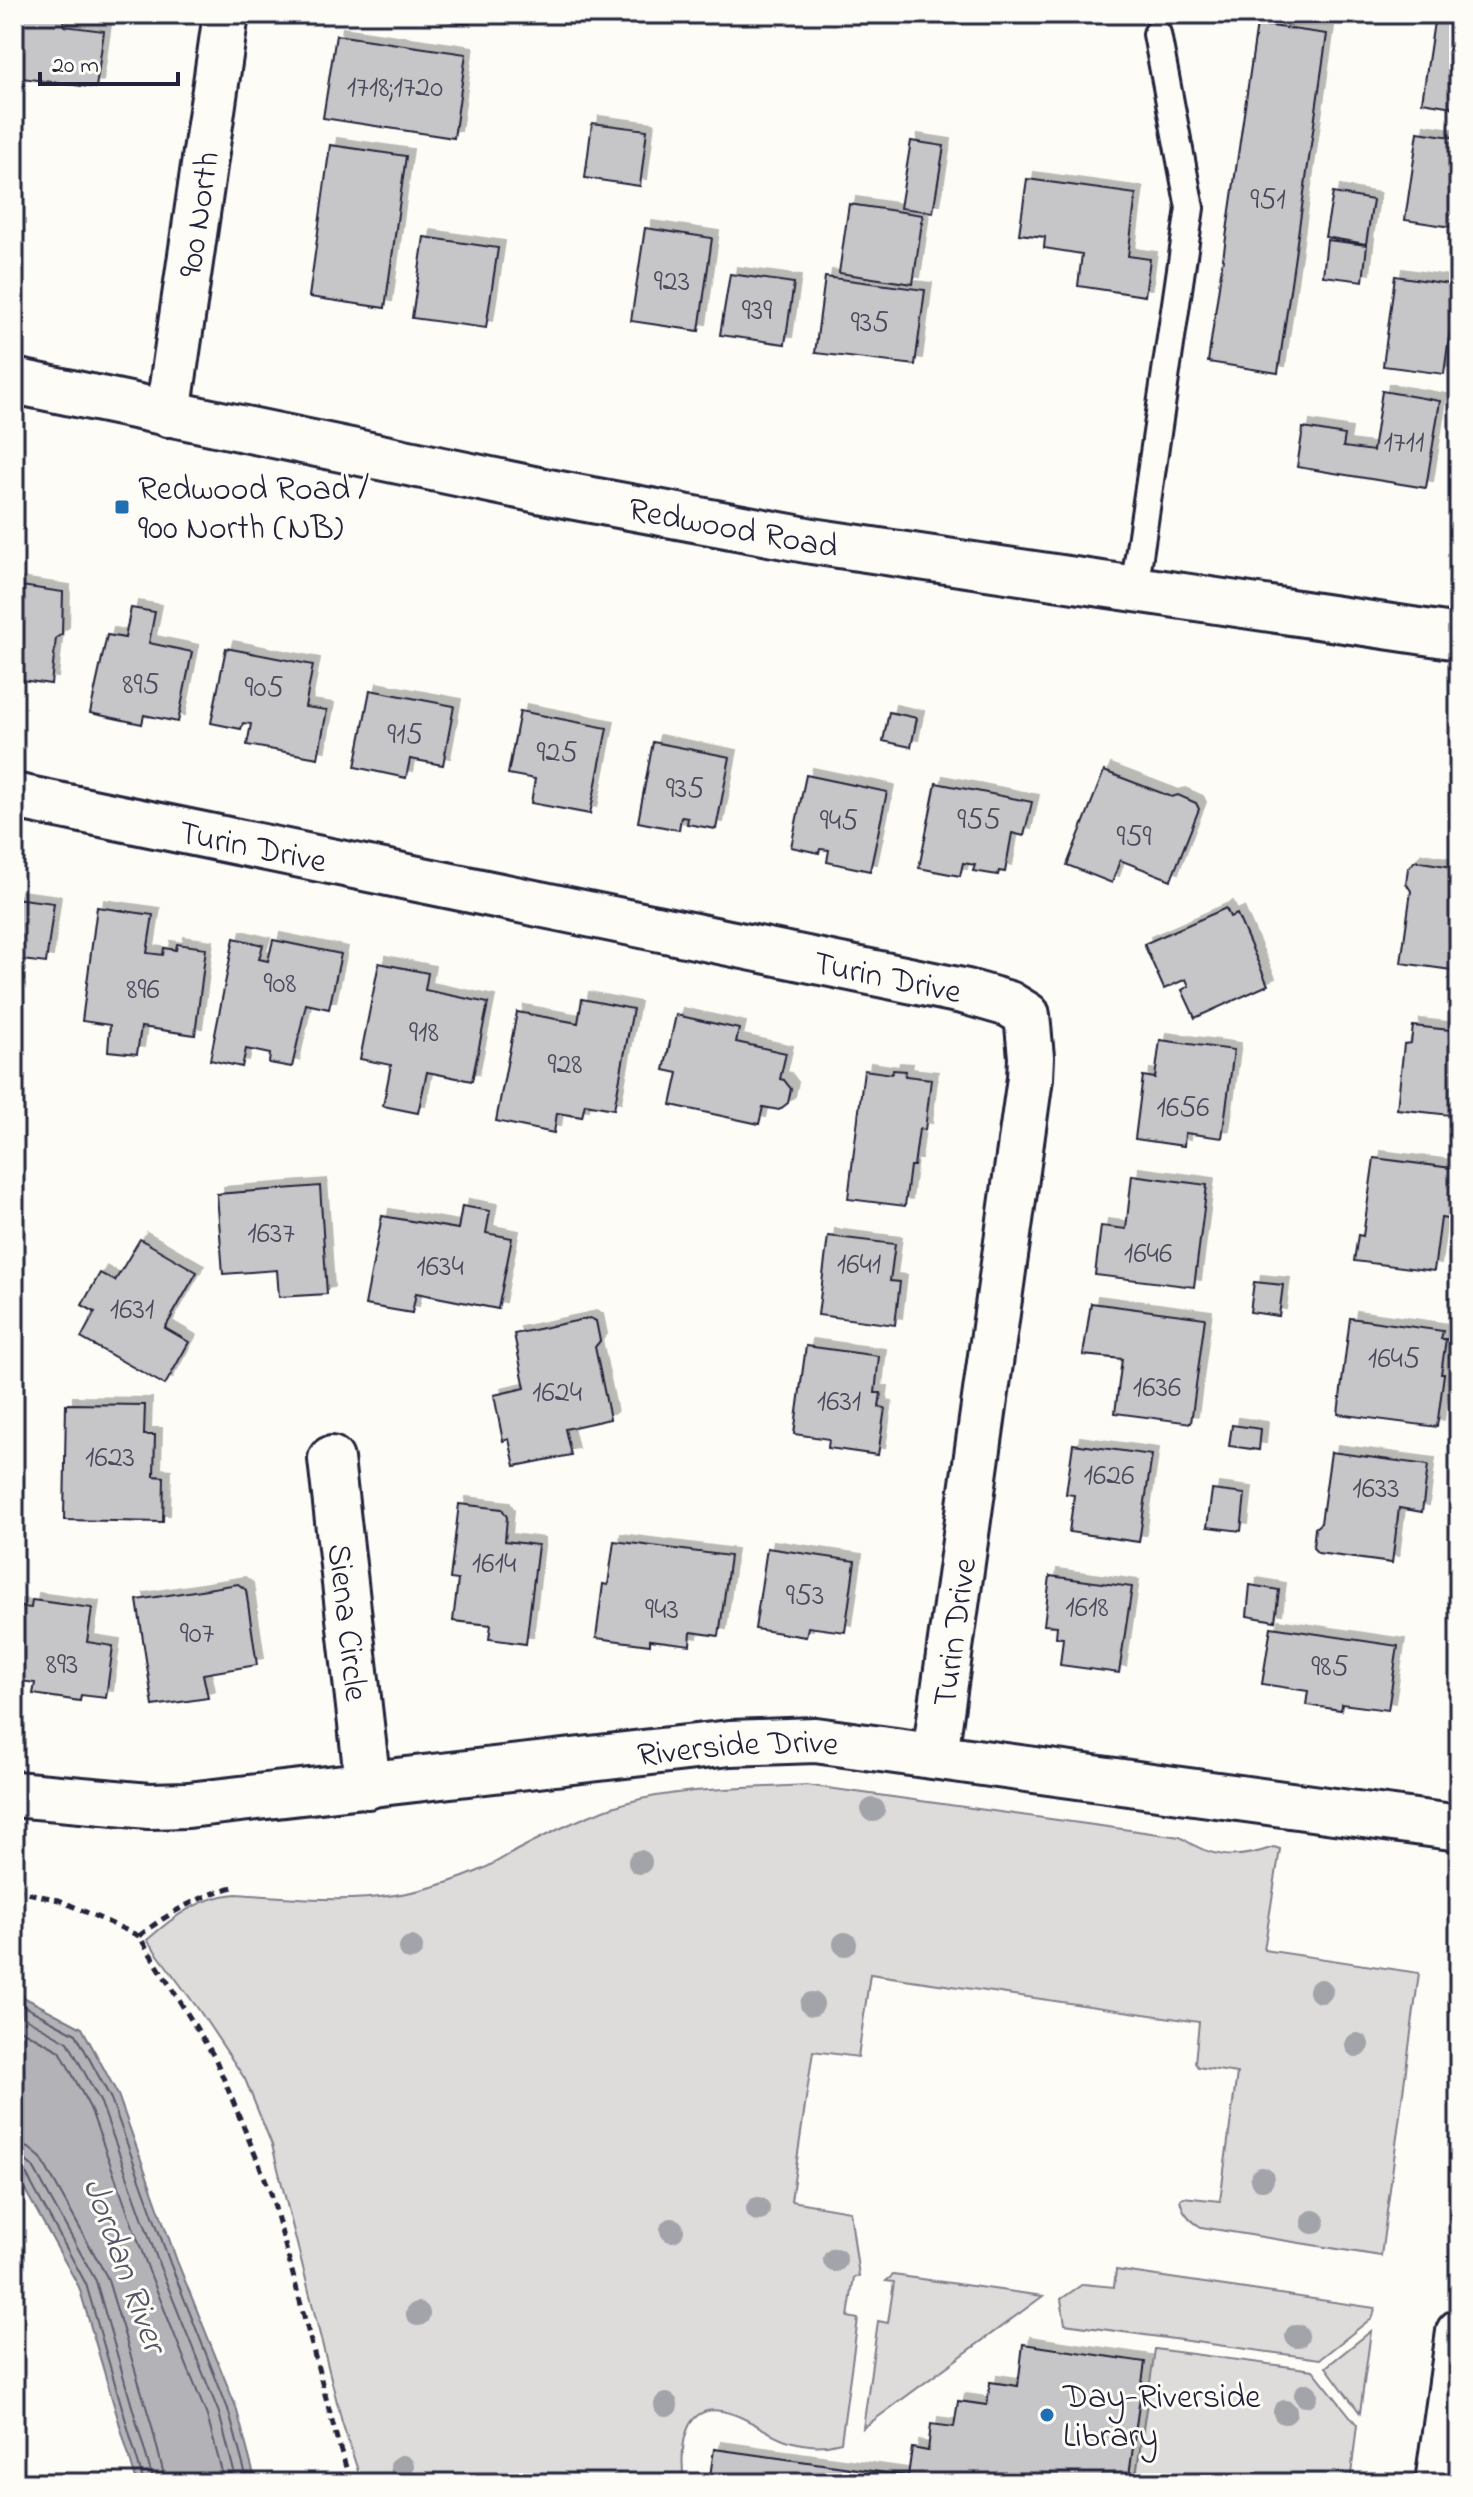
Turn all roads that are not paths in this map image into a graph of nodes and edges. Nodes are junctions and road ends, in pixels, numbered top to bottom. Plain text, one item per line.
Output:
1 (226, 14) edge
2 (1157, 34) dead end
3 (14, 381) edge
4 (168, 414) junction
5 (1134, 590) junction
6 (1459, 637) edge
7 (14, 796) edge
8 (331, 1459) dead end
9 (935, 1755) junction
10 (368, 1786) junction
11 (14, 1794) edge
12 (1459, 1828) edge
13 (1459, 2332) edge
14 (1438, 2483) edge

1 - 4 street, 900 North
2 - 5 lane
3 - 4 street, Redwood Road
4 - 5 street, Redwood Road
5 - 6 street, Redwood Road
7 - 9 street, Turin Drive
8 - 10 street, Siena Circle
9 - 10 street, Riverside Drive
9 - 12 street, Riverside Drive
10 - 11 street, Riverside Drive
13 - 14 street

